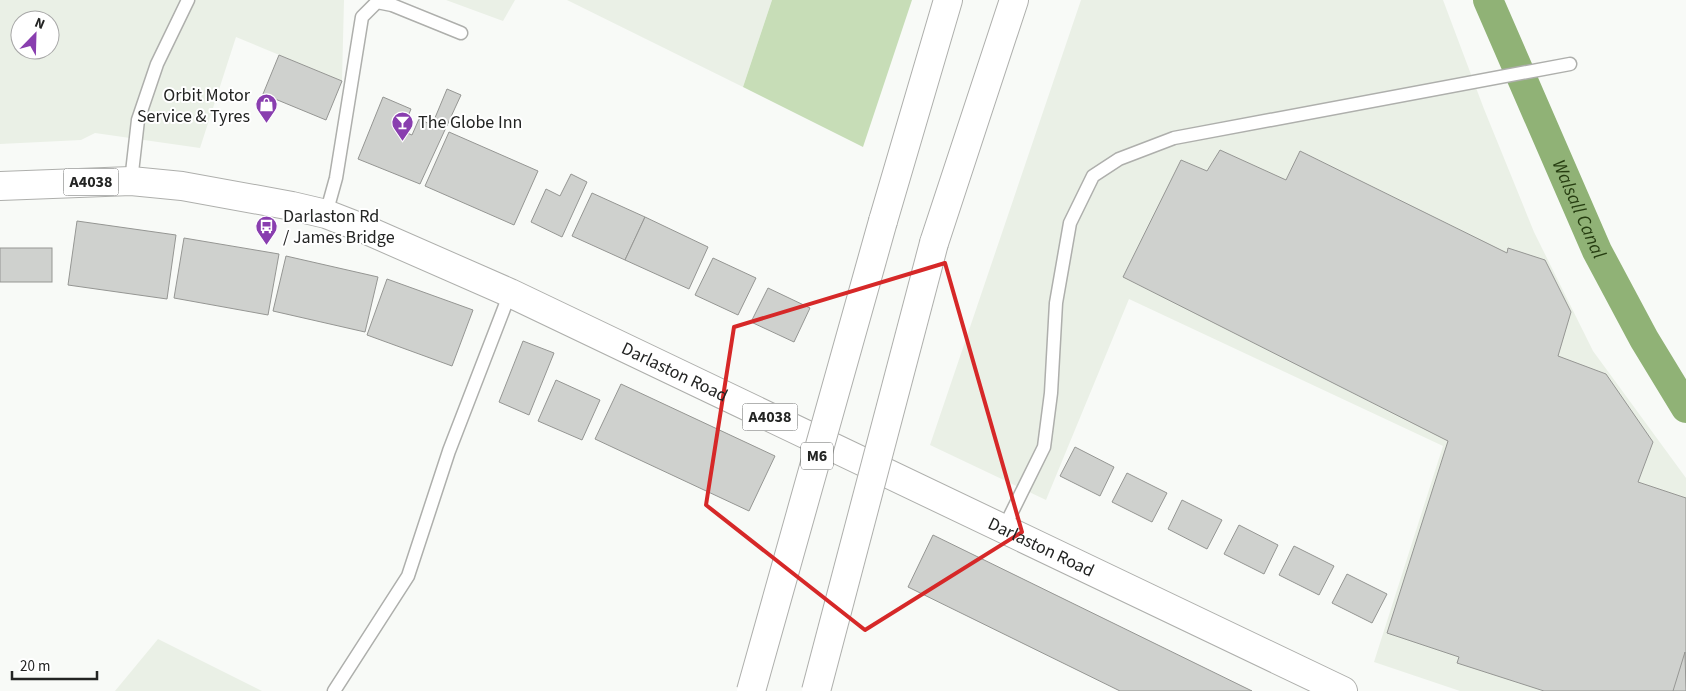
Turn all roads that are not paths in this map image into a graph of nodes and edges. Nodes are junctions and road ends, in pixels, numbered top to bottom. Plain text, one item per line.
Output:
1 (188, 0) edge
2 (948, 0) edge
3 (1014, 0) edge
4 (461, 34) dead end
5 (1570, 64) dead end
6 (131, 181) junction
7 (0, 186) edge
8 (326, 214) junction
9 (510, 293) junction
10 (1004, 528) junction
11 (334, 691) edge
12 (751, 691) edge
13 (816, 691) edge
14 (1343, 691) edge

1 - 6 lane
2 - 12 main road, M6, bridge
3 - 13 main road, bridge
4 - 8 lane
5 - 10 lane
6 - 7 main road, A4038
6 - 8 main road, Darlaston Road / A4038
8 - 9 main road, Darlaston Road / A4038
9 - 10 main road, Darlaston Road / A4038
9 - 11 lane
10 - 14 main road, Darlaston Road / A4038

